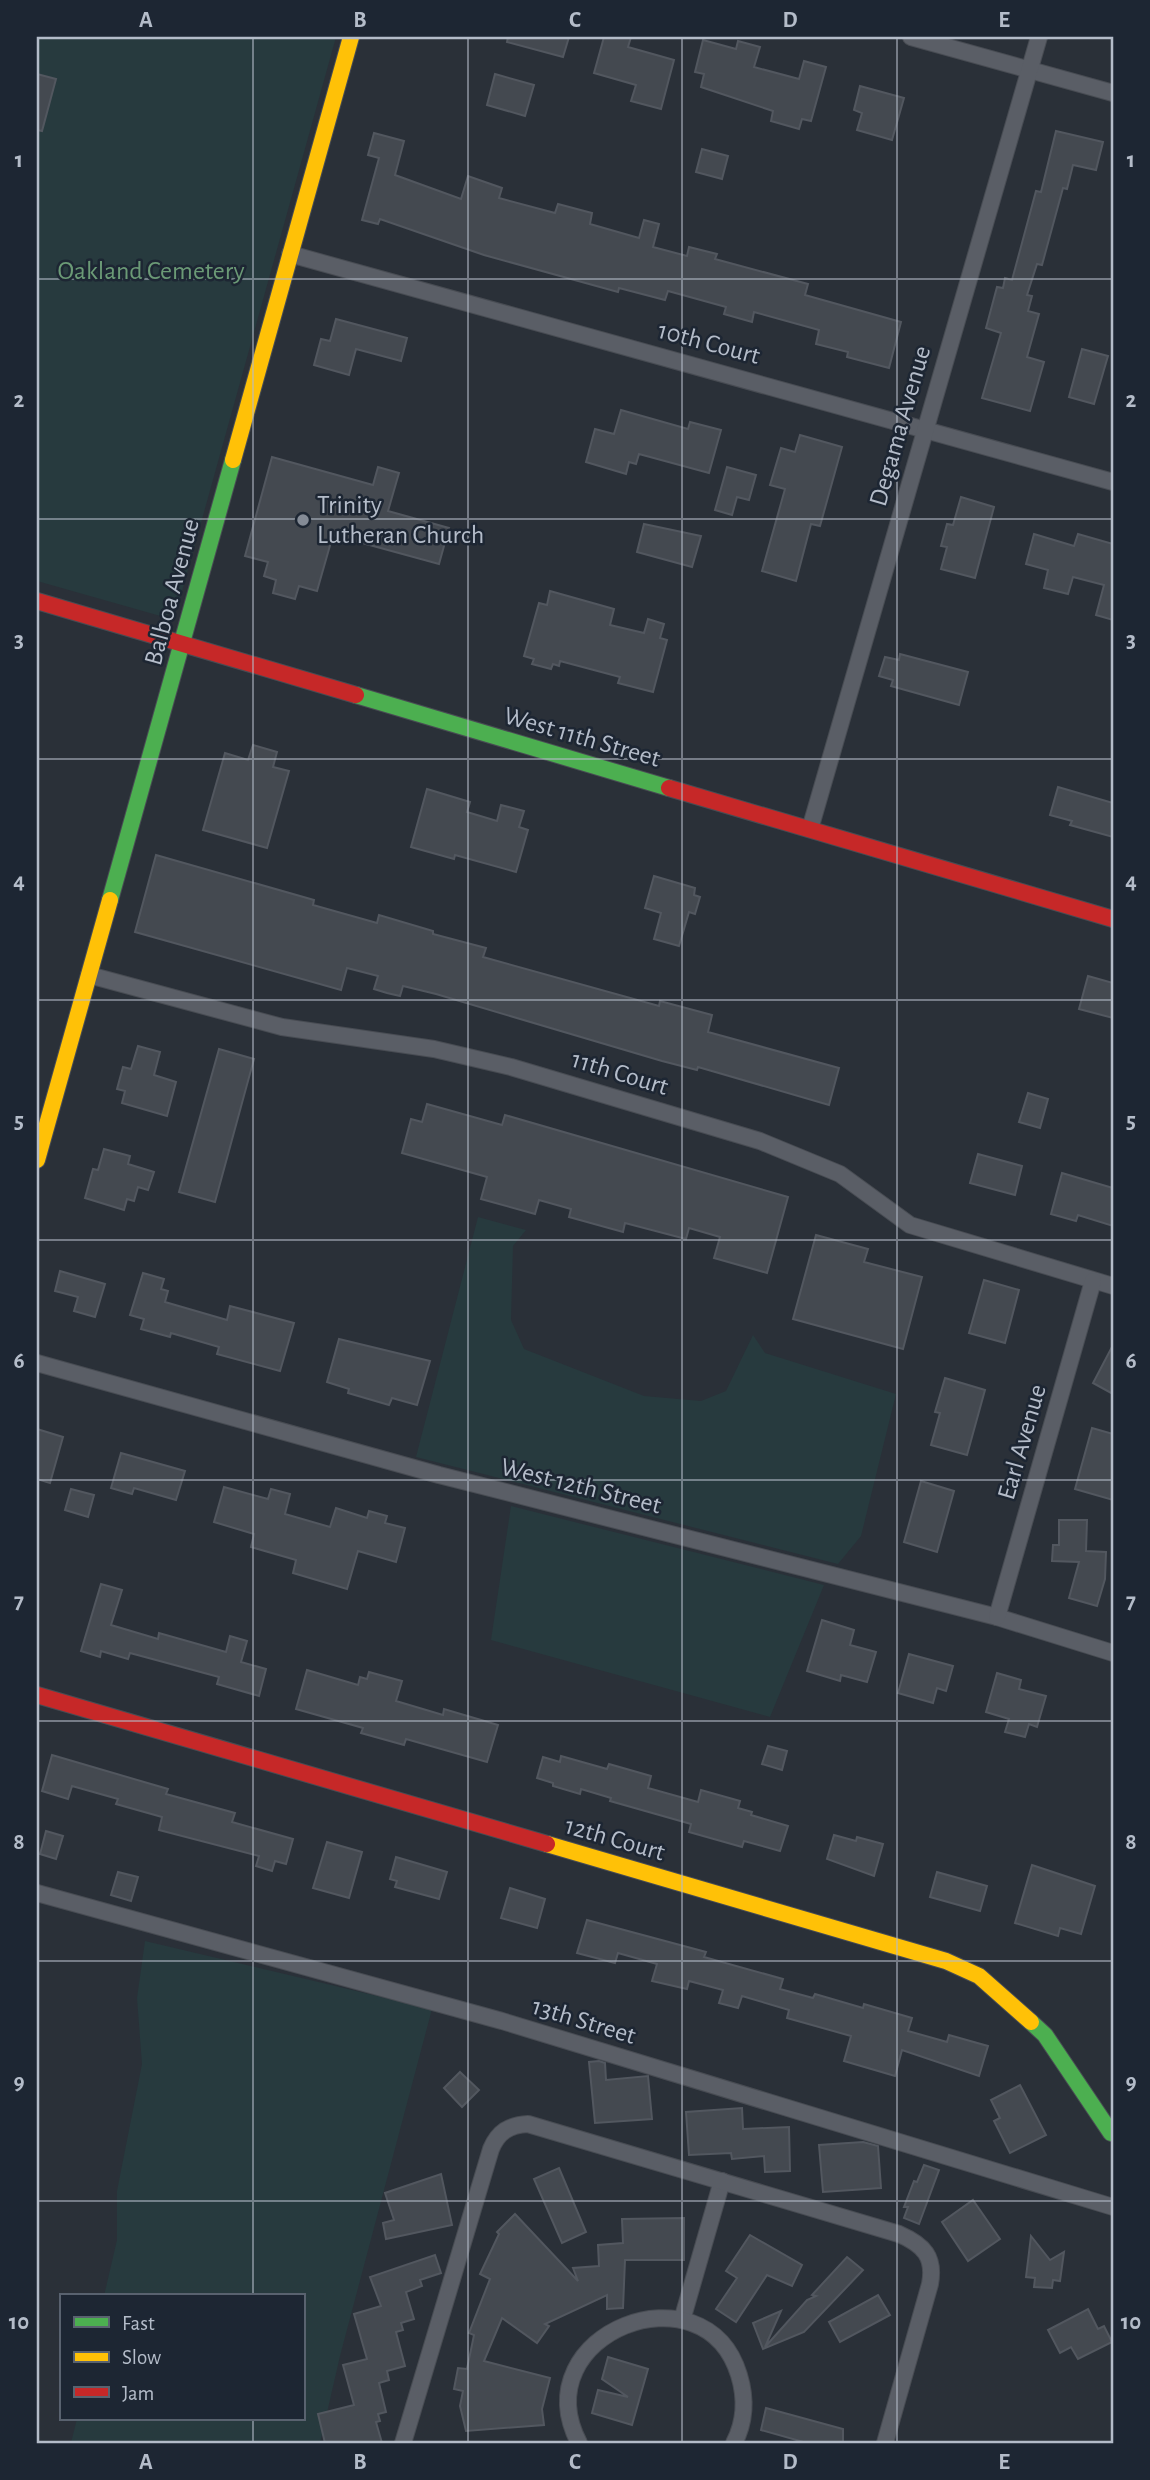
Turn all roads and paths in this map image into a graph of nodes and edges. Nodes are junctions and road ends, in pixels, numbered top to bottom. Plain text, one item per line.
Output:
1 (351, 37) edge
2 (911, 37) edge
3 (1040, 37) edge
4 (1031, 71) junction
5 (1113, 93) edge
6 (290, 254) junction
7 (924, 428) junction
8 (1113, 482) edge
9 (37, 601) edge
10 (183, 644) junction
11 (810, 829) junction
12 (1113, 919) edge
13 (89, 975) junction
14 (37, 1160) edge
15 (1093, 1281) junction
16 (1113, 1286) edge
17 (37, 1363) edge
18 (997, 1617) junction
19 (1113, 1653) edge
20 (37, 1695) edge
21 (37, 1893) edge
22 (1113, 2135) edge
23 (722, 2181) junction
24 (1113, 2207) edge
25 (682, 2320) junction
26 (403, 2443) edge
27 (579, 2443) edge
28 (734, 2443) edge
29 (885, 2443) edge

1 - 6 street, Balboa Avenue
2 - 4 street
3 - 4 street, Degama Avenue
4 - 5 street
4 - 7 street, Degama Avenue
6 - 7 street, 10th Court
6 - 10 street, Balboa Avenue
7 - 8 street, 10th Court
7 - 11 street, Degama Avenue
9 - 10 street, West 11th Street
10 - 11 street, West 11th Street
10 - 13 street, Balboa Avenue
11 - 12 street, West 11th Street
13 - 14 street, Balboa Avenue
13 - 15 street, 11th Court
15 - 16 street, 11th Court
15 - 18 street, Earl Avenue
17 - 18 street, West 12th Street
18 - 19 street, West 12th Street
20 - 22 street, 12th Court
21 - 24 street, 13th Street
23 - 25 street
23 - 26 street
23 - 29 street
25 - 27 street
25 - 28 street

